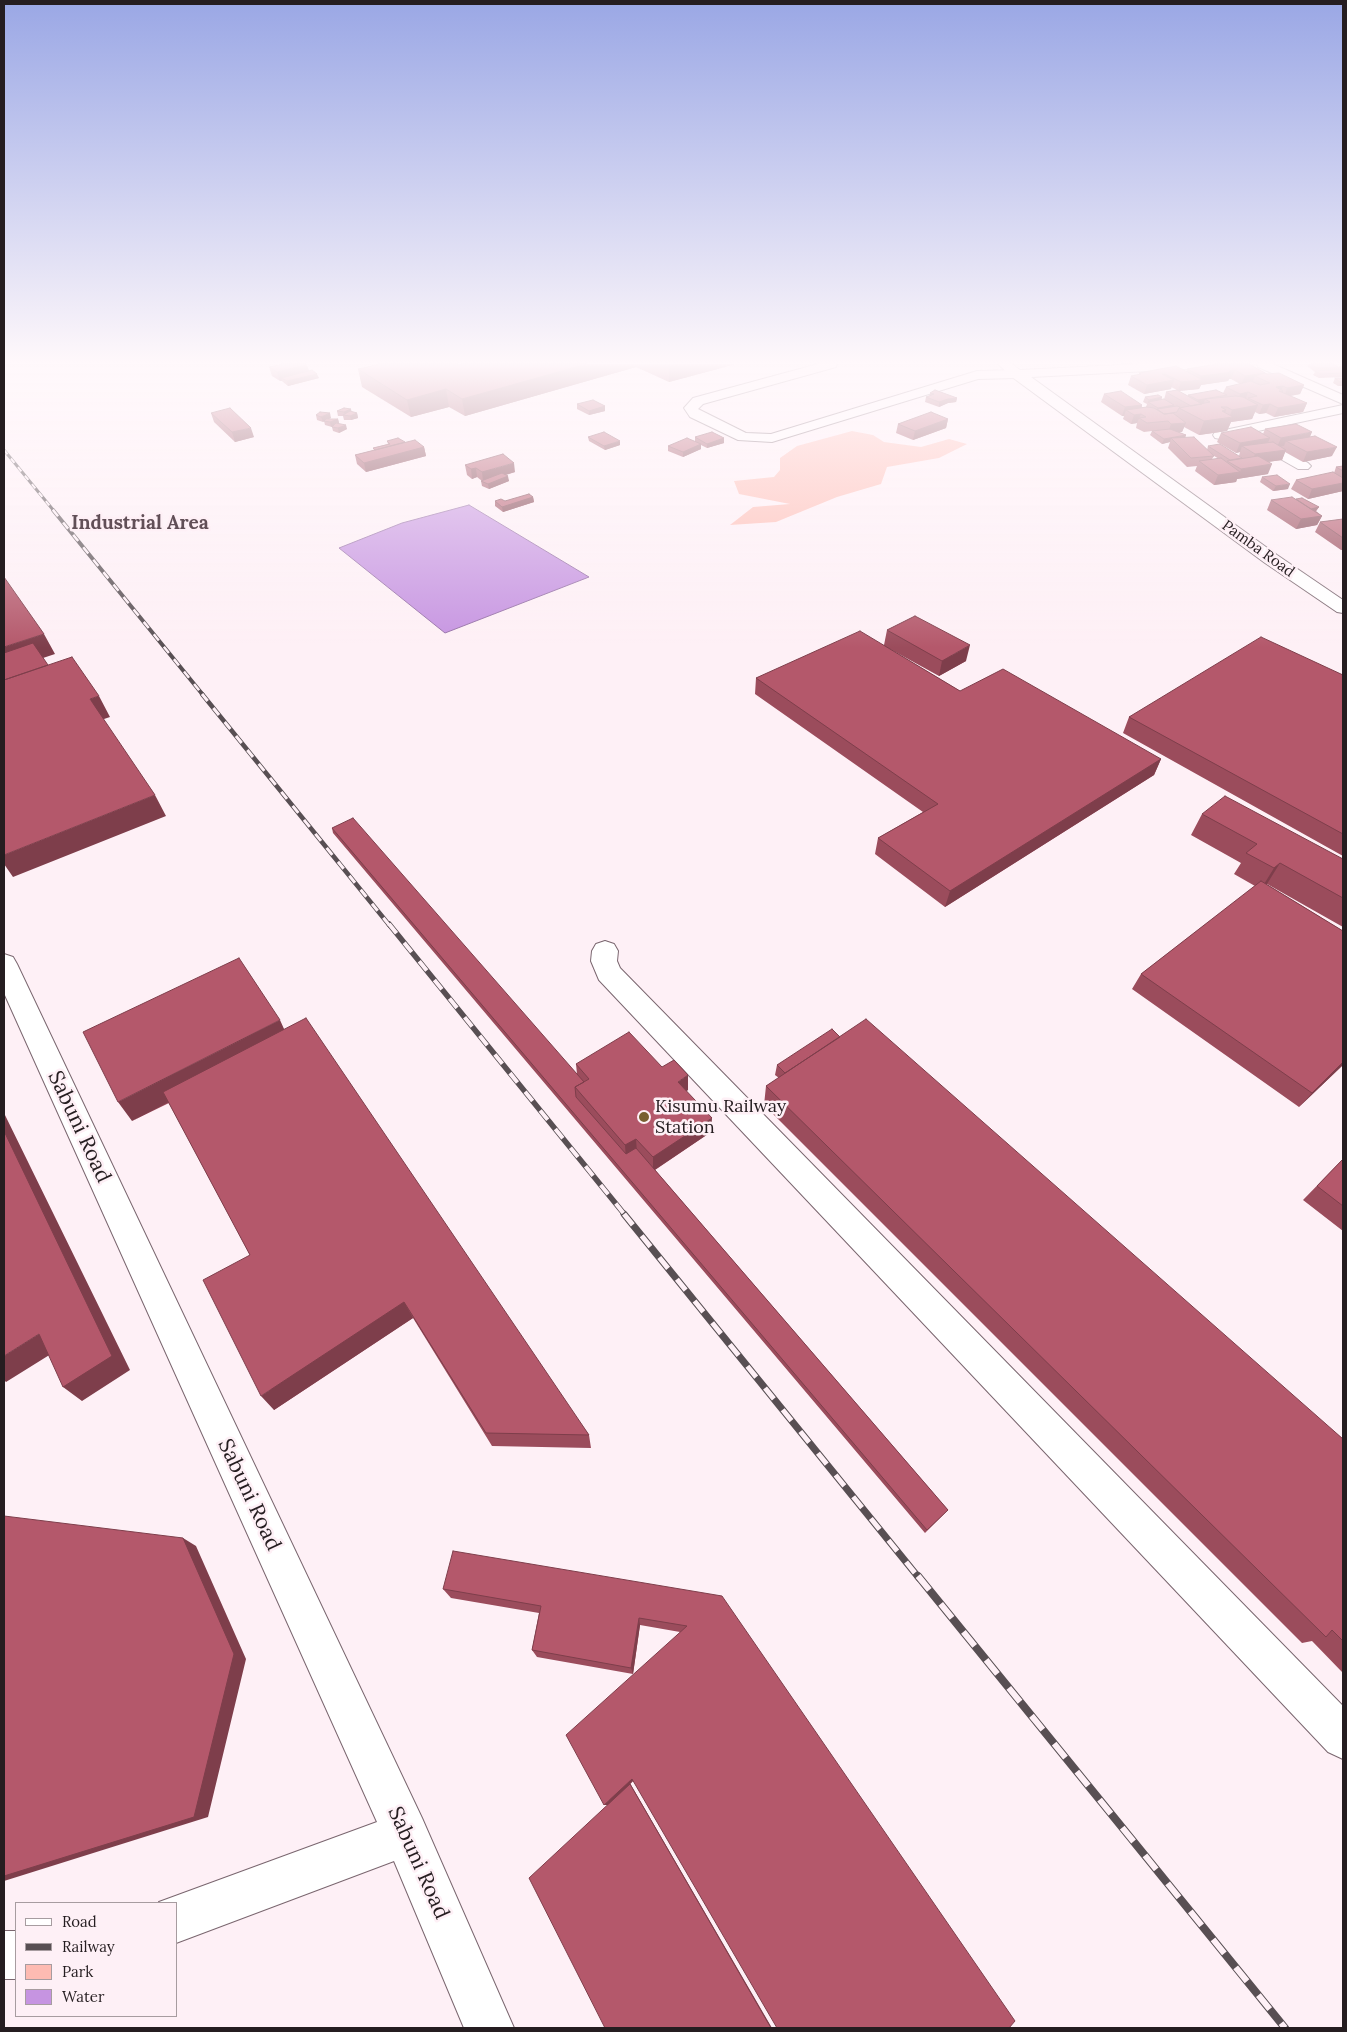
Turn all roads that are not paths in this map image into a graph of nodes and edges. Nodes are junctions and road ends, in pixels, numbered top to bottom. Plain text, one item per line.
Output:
1 (1132, 459) edge
2 (1290, 459) edge
3 (1303, 466) dead end
4 (1343, 608) edge
5 (605, 951) dead end
6 (4, 964) edge
7 (1343, 1737) edge
8 (406, 1834) junction
9 (178, 1918) edge
10 (488, 2028) edge

1 - 4 street, Pamba Road
2 - 3 street
5 - 7 street
6 - 8 street, Sabuni Road
8 - 9 street
8 - 10 street, Sabuni Road

